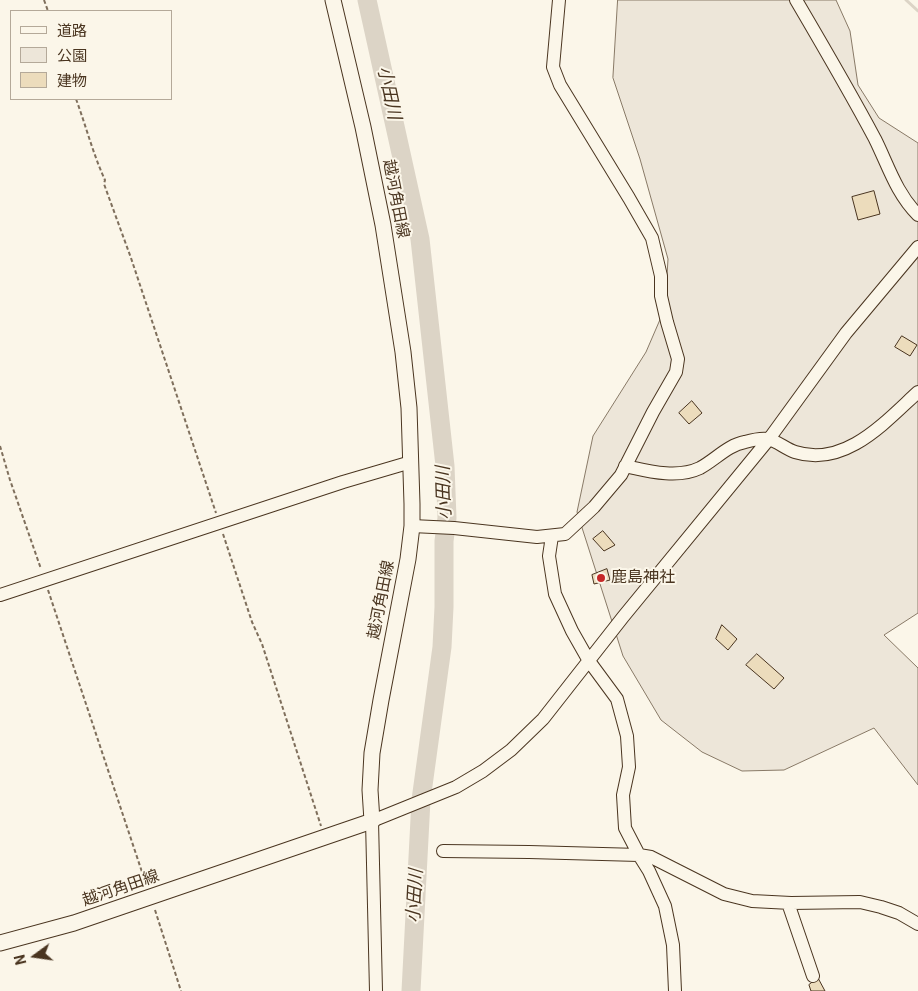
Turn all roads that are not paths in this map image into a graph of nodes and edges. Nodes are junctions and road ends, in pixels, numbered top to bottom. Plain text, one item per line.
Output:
1 (333, 0) edge
2 (559, 0) edge
3 (796, 0) edge
4 (918, 215) edge
5 (918, 247) edge
6 (918, 392) edge
7 (769, 439) junction
8 (411, 462) junction
9 (625, 466) junction
10 (412, 526) junction
11 (552, 536) junction
12 (0, 595) edge
13 (590, 661) junction
14 (372, 821) junction
15 (444, 851) dead end
16 (639, 855) junction
17 (788, 903) junction
18 (918, 924) edge
19 (0, 943) edge
20 (813, 976) dead end
21 (376, 991) edge
22 (675, 991) edge

1 - 8 main road, 越河角田線
2 - 9 street
3 - 4 street
5 - 7 street
6 - 7 street
7 - 9 street
7 - 13 street
8 - 10 main road, 越河角田線
8 - 12 street
9 - 11 street
10 - 11 street
10 - 14 main road, 越河角田線
11 - 13 street
13 - 14 street
13 - 16 street
14 - 19 main road, 越河角田線
14 - 21 street
15 - 16 street
16 - 17 street
16 - 22 street
17 - 18 street
17 - 20 street

